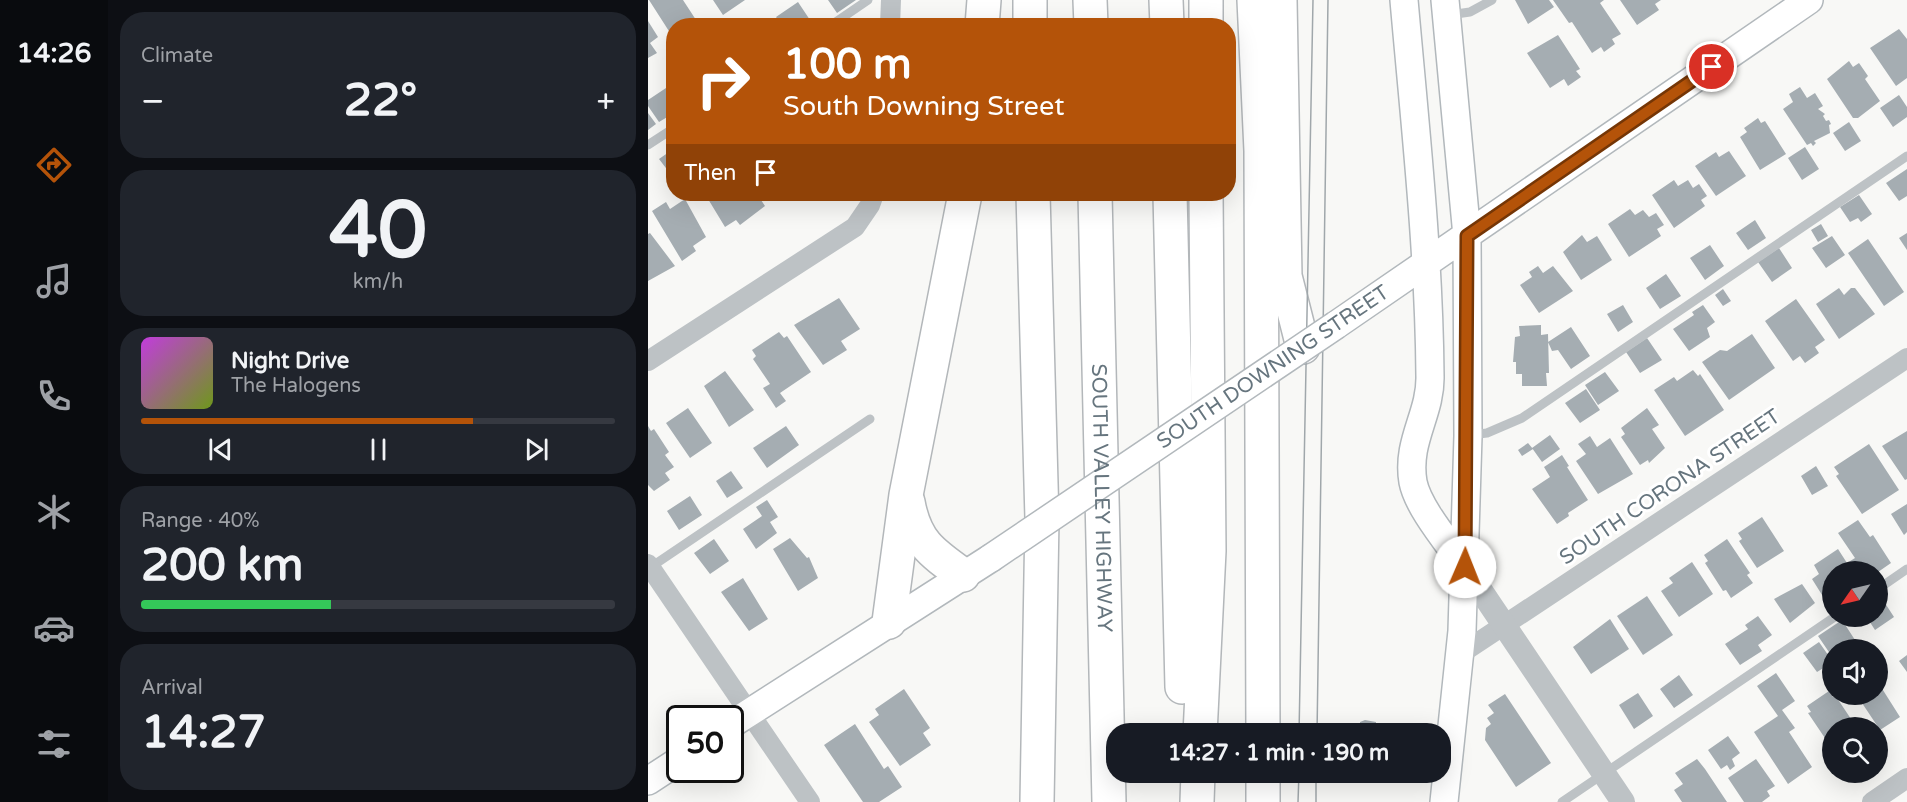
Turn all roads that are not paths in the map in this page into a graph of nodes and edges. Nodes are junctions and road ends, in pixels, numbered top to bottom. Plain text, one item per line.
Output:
1 (868, 0) edge
2 (891, 0) edge
3 (984, 0) edge
4 (1030, 0) edge
5 (1090, 0) edge
6 (1166, 0) edge
7 (1206, 0) edge
8 (1254, 0) edge
9 (1280, 0) edge
10 (1404, 0) edge
11 (1492, 0) edge
12 (1809, 0) edge
13 (1445, 8) edge
14 (842, 18) edge
15 (890, 18) edge
16 (983, 18) edge
17 (1030, 18) edge
18 (1091, 18) edge
19 (1167, 18) edge
20 (1206, 18) edge
21 (666, 133) edge
22 (648, 145) edge
23 (1907, 156) edge
24 (871, 201) edge
25 (964, 201) edge
26 (1033, 201) edge
27 (1095, 201) edge
28 (1170, 201) edge
29 (1206, 201) edge
30 (1467, 236) junction
31 (1426, 263) junction
32 (1303, 347) junction
33 (1907, 358) edge
34 (648, 361) edge
35 (870, 419) dead end
36 (1468, 436) junction
37 (906, 495) junction
38 (649, 566) edge
39 (977, 567) junction
40 (1465, 567) junction
41 (1907, 569) edge
42 (1888, 581) edge
43 (889, 622) junction
44 (1822, 625) edge
45 (1505, 627) junction
46 (1459, 655) junction
47 (732, 705) edge
48 (744, 715) edge
49 (744, 723) edge
50 (1183, 723) edge
51 (1201, 723) edge
52 (1263, 723) edge
53 (666, 769) edge
54 (1603, 773) junction
55 (1907, 778) edge
56 (648, 781) edge
57 (1184, 783) edge
58 (1198, 783) edge
59 (1263, 783) edge
60 (810, 802) edge
61 (1037, 802) edge
62 (1109, 802) edge
63 (1184, 802) edge
64 (1197, 802) edge
65 (1263, 802) edge
66 (1444, 802) edge
67 (1562, 802) edge
68 (1623, 802) edge
69 (1872, 802) edge

1 - 14 lane
2 - 15 street
3 - 16 highway
4 - 17 highway
5 - 18 highway
6 - 19 highway
7 - 20 highway
8 - 52 highway
9 - 32 highway
10 - 31 main road
11 - 13 lane
12 - 30 main road, SOUTH DOWNING STREET
13 - 30 main road
21 - 22 lane
23 - 36 lane
24 - 34 street
25 - 37 highway
26 - 61 highway
27 - 62 highway, SOUTH VALLEY HIGHWAY
28 - 50 highway
29 - 51 highway
30 - 31 main road, SOUTH DOWNING STREET
30 - 36 main road
31 - 32 main road, SOUTH DOWNING STREET, bridge
31 - 40 main road
32 - 39 main road, SOUTH DOWNING STREET, bridge
33 - 45 street, SOUTH CORONA STREET
35 - 38 lane
36 - 40 main road
37 - 39 highway
37 - 43 highway
38 - 47 street
39 - 43 main road, SOUTH DOWNING STREET
40 - 45 street
40 - 46 main road
41 - 42 lane
43 - 48 main road, SOUTH DOWNING STREET
44 - 54 lane
45 - 46 street, SOUTH CORONA STREET
45 - 54 street
46 - 66 main road
49 - 60 street
53 - 56 main road
54 - 67 lane
54 - 68 street
55 - 69 street
57 - 63 highway
58 - 64 highway
59 - 65 highway

